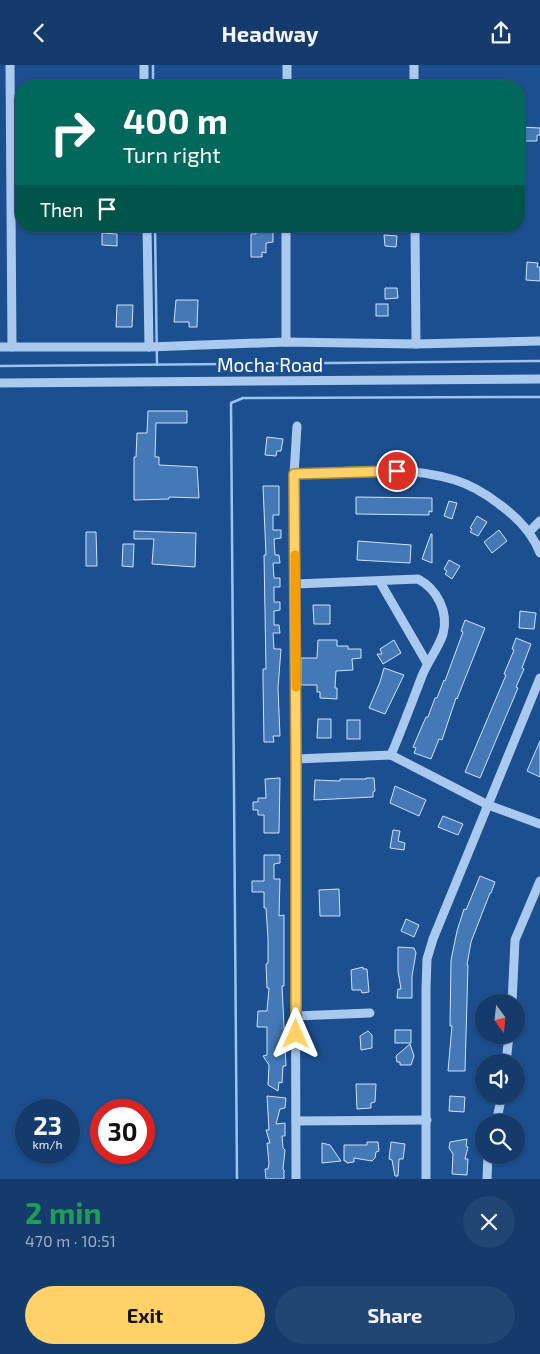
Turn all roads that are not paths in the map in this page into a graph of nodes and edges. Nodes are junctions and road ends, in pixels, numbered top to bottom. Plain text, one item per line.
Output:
1 (10, 65) edge
2 (144, 65) edge
3 (286, 65) edge
4 (414, 65) edge
5 (144, 80) edge
6 (286, 80) edge
7 (414, 80) edge
8 (147, 232) edge
9 (286, 232) edge
10 (415, 232) edge
11 (540, 341) edge
12 (286, 342) junction
13 (416, 344) junction
14 (0, 347) edge
15 (12, 347) junction
16 (148, 347) junction
17 (540, 379) edge
18 (0, 383) edge
19 (297, 426) dead end
20 (294, 474) junction
21 (540, 521) edge
22 (529, 532) junction
23 (540, 553) edge
24 (380, 582) junction
25 (295, 584) junction
26 (427, 663) junction
27 (540, 679) edge
28 (391, 755) junction
29 (296, 759) junction
30 (488, 805) junction
31 (540, 824) edge
32 (540, 881) edge
33 (512, 994) edge
34 (370, 1013) dead end
35 (296, 1016) junction
36 (427, 1120) junction
37 (296, 1121) junction
38 (488, 1164) edge
39 (296, 1179) edge
40 (426, 1179) edge
41 (487, 1179) edge

1 - 15 street
2 - 5 street
3 - 6 street
4 - 7 street
8 - 16 street
9 - 12 street
10 - 13 street
11 - 13 street
12 - 13 street
12 - 16 street
14 - 15 street
15 - 16 street
17 - 18 street, Mocha Road
19 - 20 street
20 - 22 street
20 - 25 street
21 - 22 street
22 - 23 street
24 - 25 street
24 - 26 street
24 - 26 street
25 - 29 street
26 - 28 street
27 - 30 street
28 - 29 street
28 - 30 street
29 - 35 street
30 - 31 street
30 - 36 street
32 - 33 street
34 - 35 street
35 - 37 street
36 - 37 street
36 - 40 street
37 - 39 street
38 - 41 street

